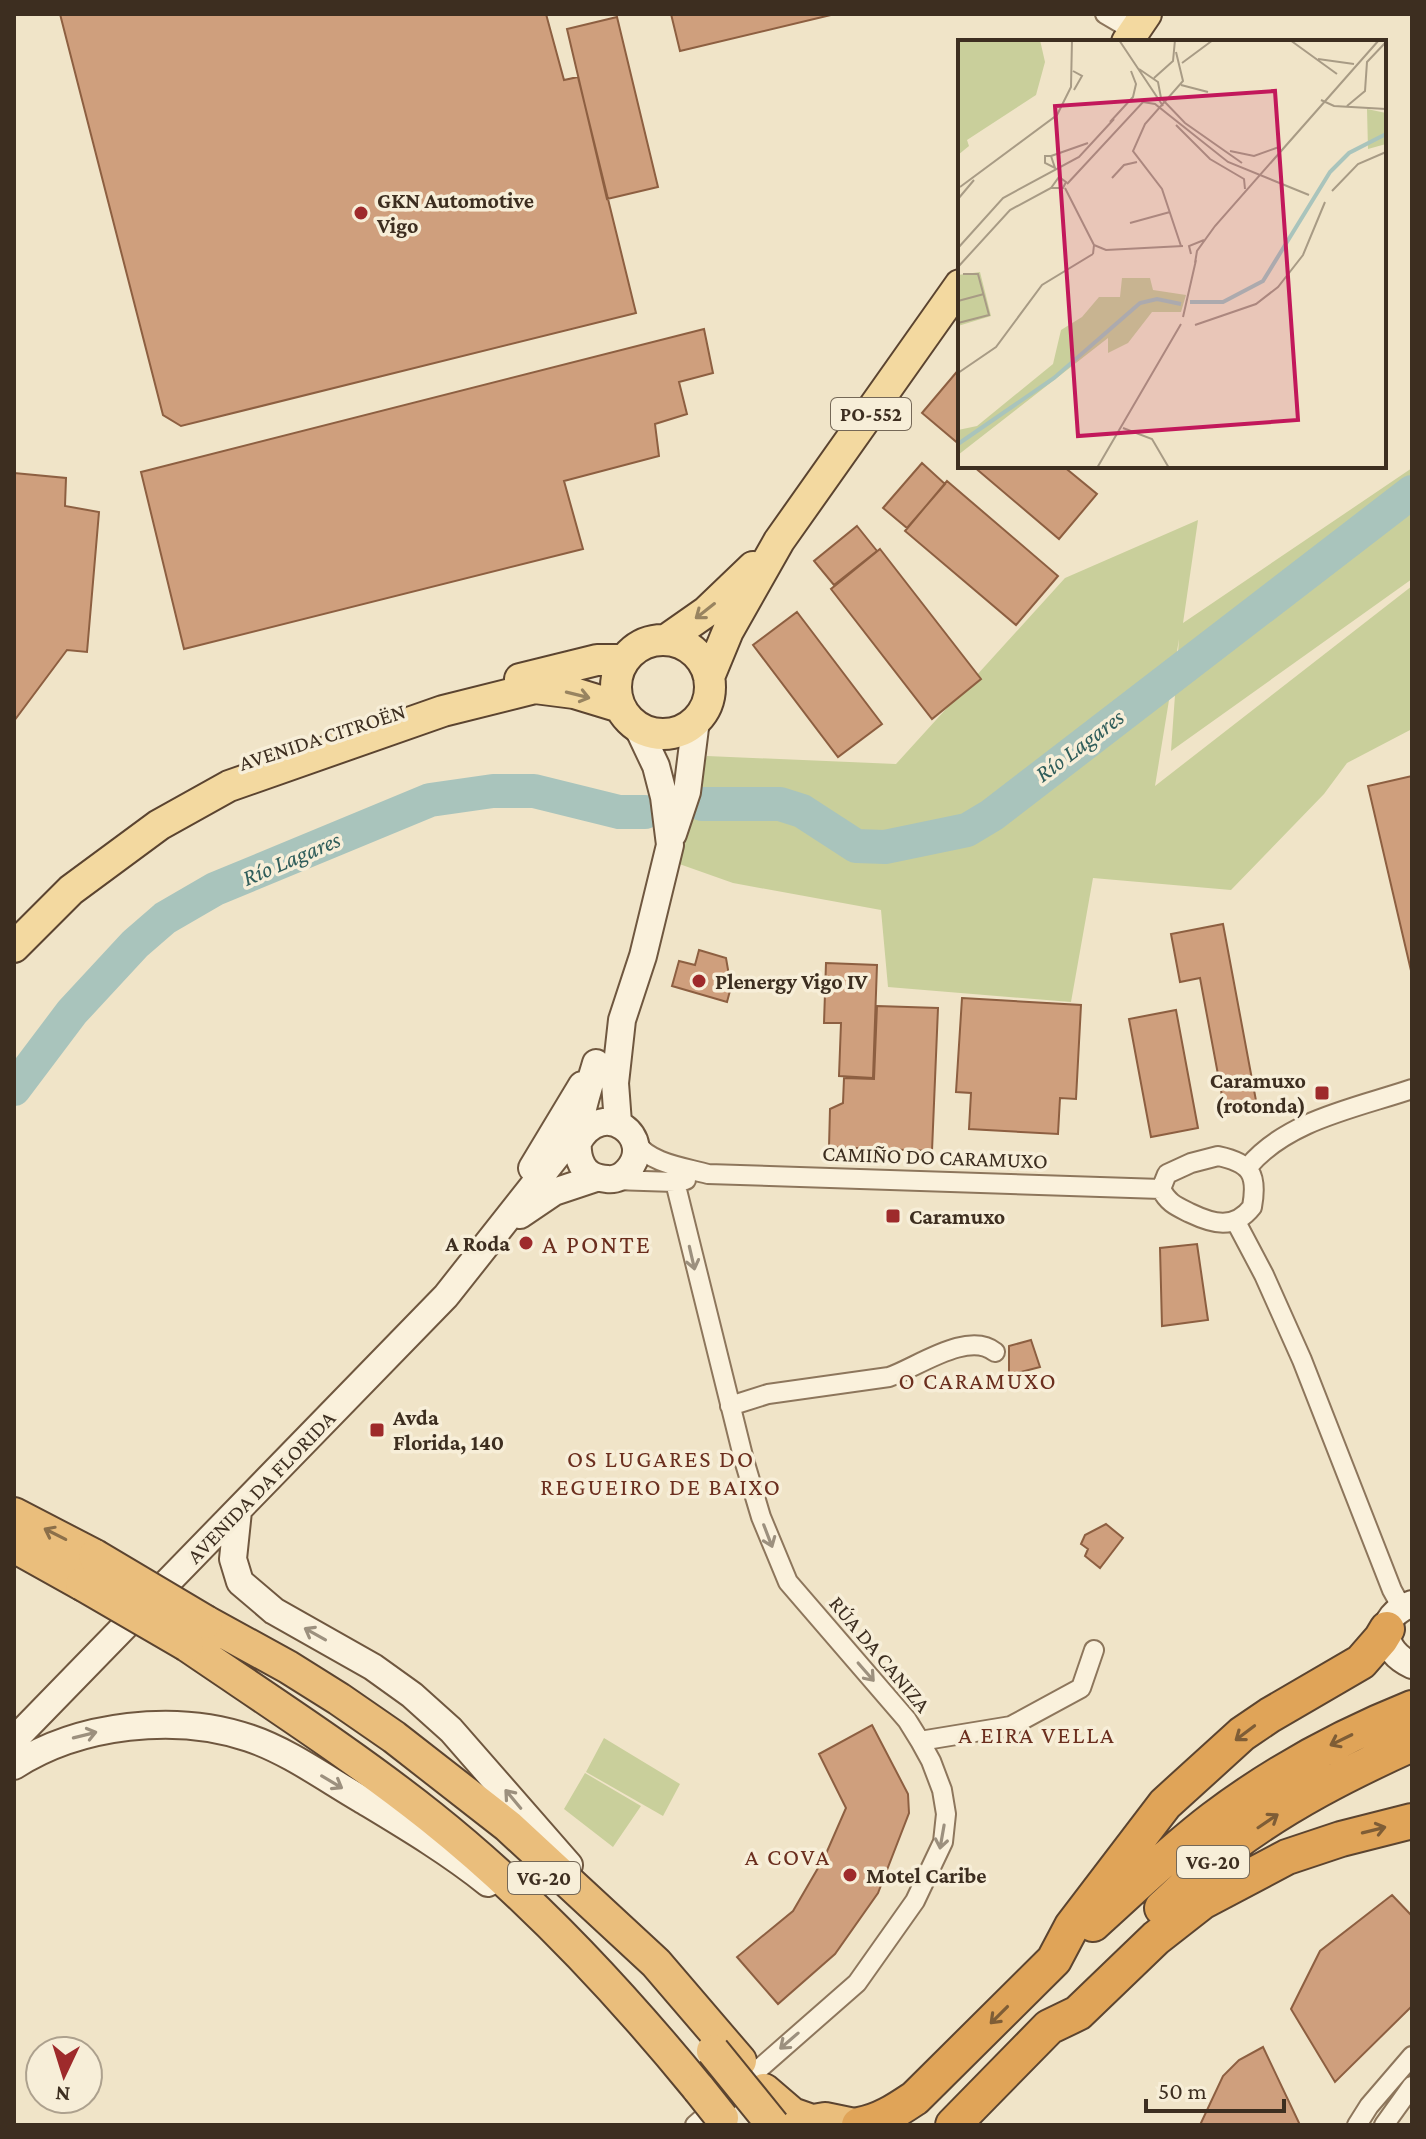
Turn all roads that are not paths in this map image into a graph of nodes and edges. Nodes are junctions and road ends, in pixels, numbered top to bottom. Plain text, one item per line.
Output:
1 (1105, 14) edge
2 (1136, 29) edge
3 (958, 288) edge
4 (779, 541) junction
5 (666, 640) junction
6 (624, 660) junction
7 (709, 677) junction
8 (628, 716) junction
9 (696, 720) junction
10 (676, 795) junction
11 (14, 917) edge
12 (14, 947) edge
13 (622, 1020) junction
14 (596, 1063) junction
15 (1412, 1089) edge
16 (626, 1133) junction
17 (578, 1142) junction
18 (1248, 1167) junction
19 (708, 1174) junction
20 (604, 1179) junction
21 (675, 1182) junction
22 (1161, 1189) junction
23 (1236, 1222) junction
24 (501, 1228) junction
25 (995, 1352) dead end
26 (730, 1406) junction
27 (238, 1511) junction
28 (14, 1514) edge
29 (14, 1546) edge
30 (89, 1570) junction
31 (1400, 1613) edge
32 (197, 1634) junction
33 (1094, 1650) dead end
34 (1412, 1665) edge
35 (1412, 1708) edge
36 (350, 1732) junction
37 (14, 1740) edge
38 (920, 1741) junction
39 (1412, 1744) edge
40 (14, 1766) edge
41 (1412, 1821) edge
42 (1054, 1960) junction
43 (656, 1963) junction
44 (598, 1973) junction
45 (1049, 2027) junction
46 (1412, 2056) edge
47 (1412, 2086) edge
48 (800, 2122) edge
49 (715, 2123) edge
50 (756, 2125) edge
51 (773, 2125) edge
52 (856, 2125) edge
53 (953, 2125) edge
54 (1357, 2125) edge
55 (1384, 2125) edge

1 - 2 street
3 - 4 main road, PO-552
4 -> 5 main road
4 - 7 main road
5 - 6 main road
5 - 7 main road
6 - 8 main road
6 - 11 main road, AVENIDA CITROËN
7 - 9 main road
8 - 9 main road
8 - 10 main road, AVENIDA DA FLORIDA
12 -> 8 main road
9 - 10 main road, AVENIDA DA FLORIDA
10 - 13 main road, AVENIDA DA FLORIDA
13 - 14 main road, AVENIDA DA FLORIDA
13 - 16 main road, AVENIDA DA FLORIDA
14 - 17 main road, AVENIDA DA FLORIDA
14 - 24 main road, AVENIDA DA FLORIDA
15 - 18 street
16 - 17 main road
16 - 19 street, CAMIÑO DO CARAMUXO
16 - 20 main road
17 - 20 main road
17 - 24 main road, AVENIDA DA FLORIDA
18 - 22 street
18 - 23 street
19 - 21 street, CAMIÑO DO CARAMUXO
19 - 22 street, CAMIÑO DO CARAMUXO
20 - 21 street, CAMIÑO DO CARAMUXO
20 - 24 main road, AVENIDA DA FLORIDA
21 -> 26 street, RÚA DA CANIZA
22 - 23 street
23 - 31 street
24 - 27 main road, AVENIDA DA FLORIDA
25 - 26 street
26 -> 38 street, RÚA DA CANIZA
27 - 37 main road, AVENIDA DA FLORIDA
43 -> 27 main road
30 -> 28 highway, VG-20
29 - 30 highway, VG-20
30 - 32 highway, VG-20, bridge
31 - 34 main road
31 -> 42 highway
32 - 36 highway, VG-20
32 - 43 highway
32 - 44 highway
33 - 38 street
35 -> 42 highway, VG-20
36 - 50 highway, VG-20
36 - 51 highway, VG-20, bridge
38 -> 49 street, RÚA DA CANIZA
45 -> 39 highway, VG-20
40 -> 44 main road
45 -> 41 highway
42 -> 52 highway
43 - 48 highway
44 - 49 highway, bridge
45 - 53 highway
46 - 54 street
47 - 55 street
48 - 52 highway

